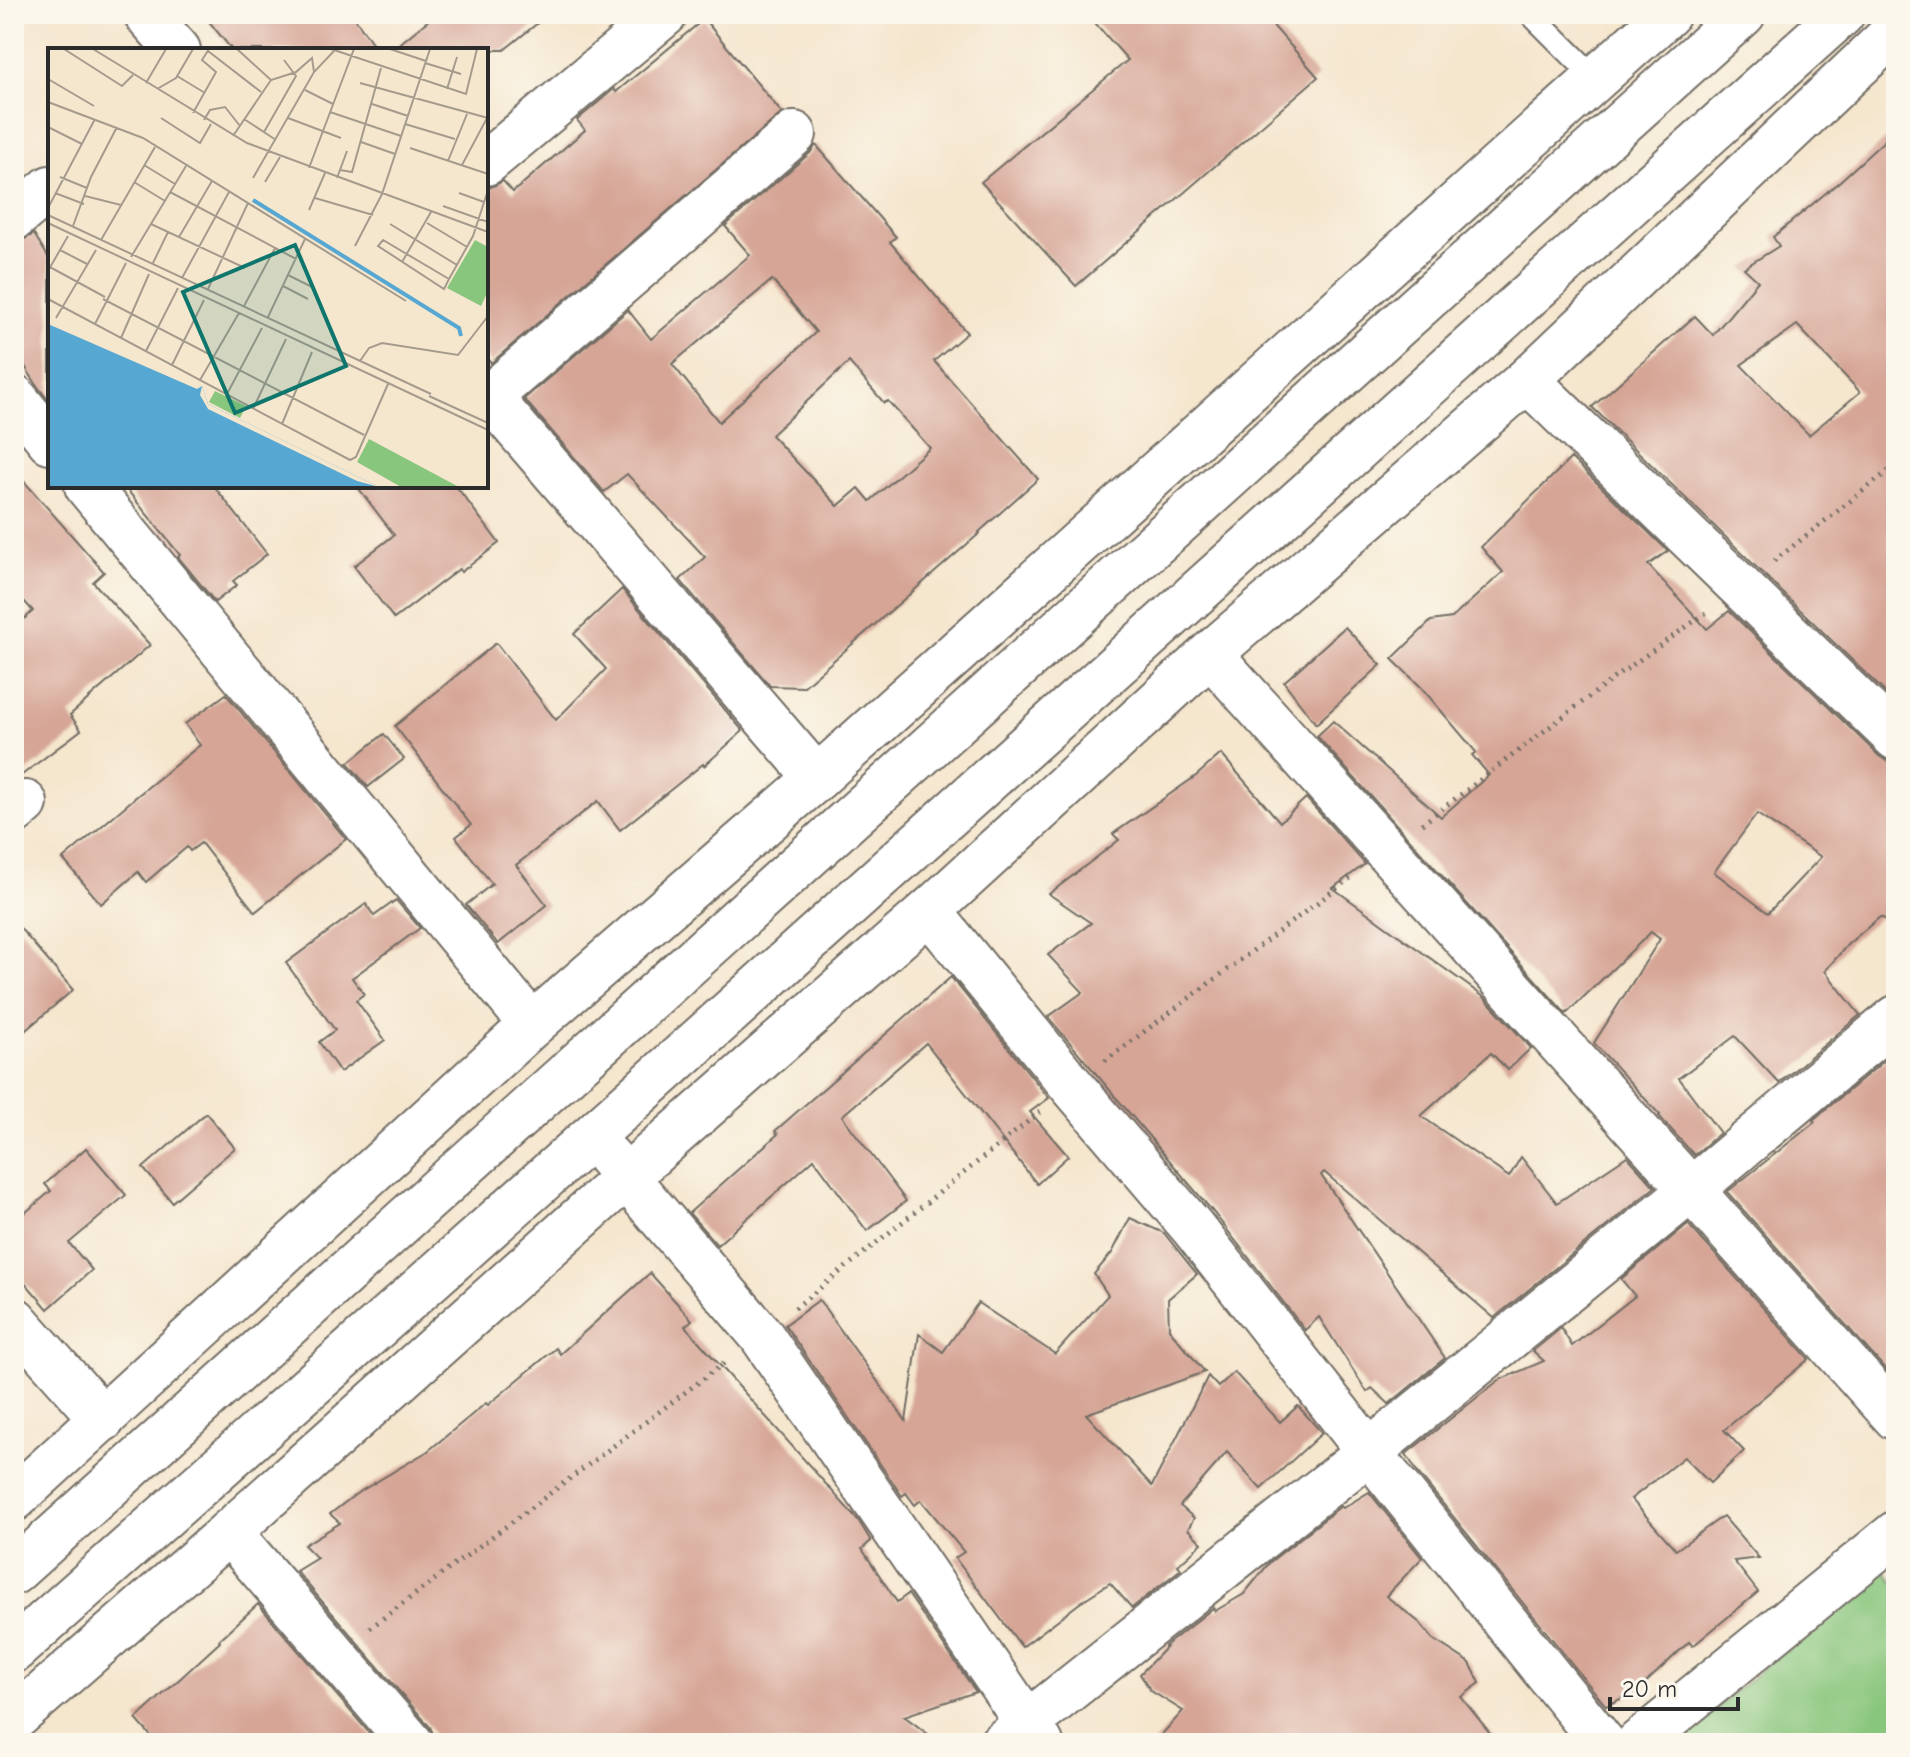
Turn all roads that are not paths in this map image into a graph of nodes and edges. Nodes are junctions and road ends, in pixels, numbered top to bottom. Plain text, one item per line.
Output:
1 (146, 14) edge
2 (665, 14) edge
3 (1531, 14) edge
4 (1668, 14) edge
5 (1743, 14) edge
6 (1842, 14) edge
7 (1896, 30) edge
8 (176, 48) edge
9 (1595, 78) junction
10 (794, 134) dead end
11 (488, 161) edge
12 (48, 190) edge
13 (14, 218) edge
14 (1527, 380) junction
15 (488, 395) edge
16 (14, 397) edge
17 (48, 439) edge
18 (89, 488) edge
19 (1210, 654) junction
20 (1896, 738) edge
21 (817, 778) junction
22 (929, 911) junction
23 (1896, 1018) edge
24 (532, 1025) junction
25 (592, 1136) junction
26 (625, 1178) junction
27 (1691, 1190) junction
28 (14, 1319) edge
29 (1896, 1418) edge
30 (103, 1419) junction
31 (1369, 1452) junction
32 (14, 1499) edge
33 (229, 1532) junction
34 (1896, 1533) edge
35 (14, 1572) edge
36 (14, 1650) edge
37 (14, 1719) edge
38 (1023, 1736) edge
39 (411, 1743) edge
40 (1603, 1743) edge
41 (1638, 1743) edge

1 - 8 main road
2 - 11 main road
3 - 9 lane
4 - 9 main road
5 - 35 main road
6 - 25 main road
7 - 14 main road
9 - 21 main road
10 - 15 main road
12 - 13 main road
14 - 19 main road
14 - 20 main road
15 - 21 main road
16 - 17 main road
18 - 24 main road
19 - 22 main road
19 - 27 main road
21 - 24 main road
22 - 26 main road
22 - 31 main road
23 - 27 main road
24 - 30 main road
25 - 26 main road
25 - 36 main road
26 - 33 main road
26 - 38 main road
27 - 29 main road
27 - 31 main road
28 - 30 main road
30 - 32 main road
31 - 38 main road
31 - 40 main road
33 - 37 main road
33 - 39 main road
34 - 41 main road

